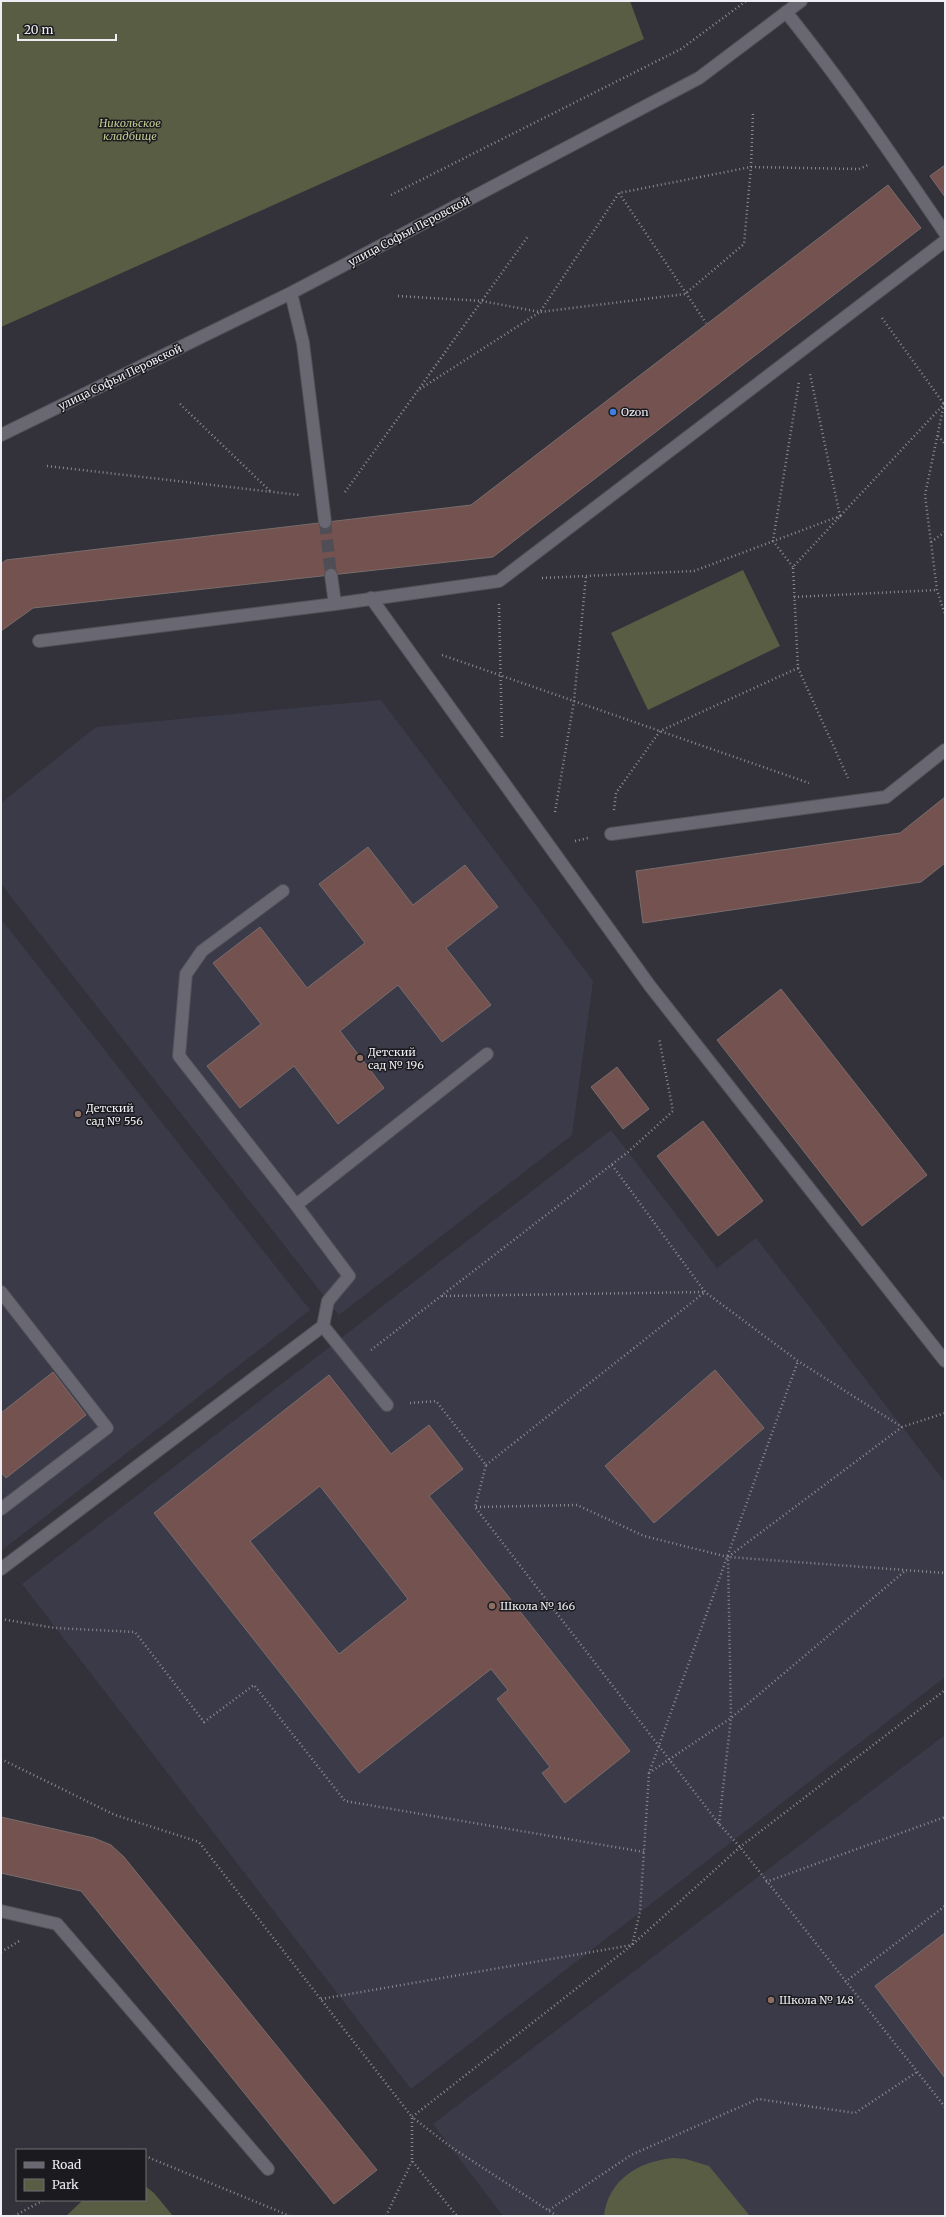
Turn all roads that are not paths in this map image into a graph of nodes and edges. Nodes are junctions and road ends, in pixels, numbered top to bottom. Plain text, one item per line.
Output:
1 (801, 1) edge
2 (786, 12) junction
3 (945, 233) edge
4 (945, 241) edge
5 (291, 293) junction
6 (1, 435) edge
7 (325, 522) tunnel mouth
8 (331, 575) tunnel mouth
9 (370, 598) junction
10 (335, 604) junction
11 (39, 641) dead end
12 (945, 750) edge
13 (611, 834) road end
14 (282, 891) dead end
15 (486, 1054) dead end
16 (296, 1205) junction
17 (1, 1292) edge
18 (323, 1326) junction
19 (945, 1361) edge
20 (387, 1405) road end
21 (1, 1509) edge
22 (1, 1569) edge
23 (1, 1911) edge
24 (268, 2169) dead end

1 - 2 street, улица Софьи Перовской
2 - 3 street
2 - 5 street, улица Софьи Перовской
4 - 9 street
5 - 6 street, улица Софьи Перовской
5 - 7 street
8 - 10 street
9 - 10 street
9 - 19 street
10 - 11 street
12 - 13 street
14 - 16 street
15 - 16 street
16 - 18 street
17 - 21 street
18 - 20 street
18 - 22 street
23 - 24 street

